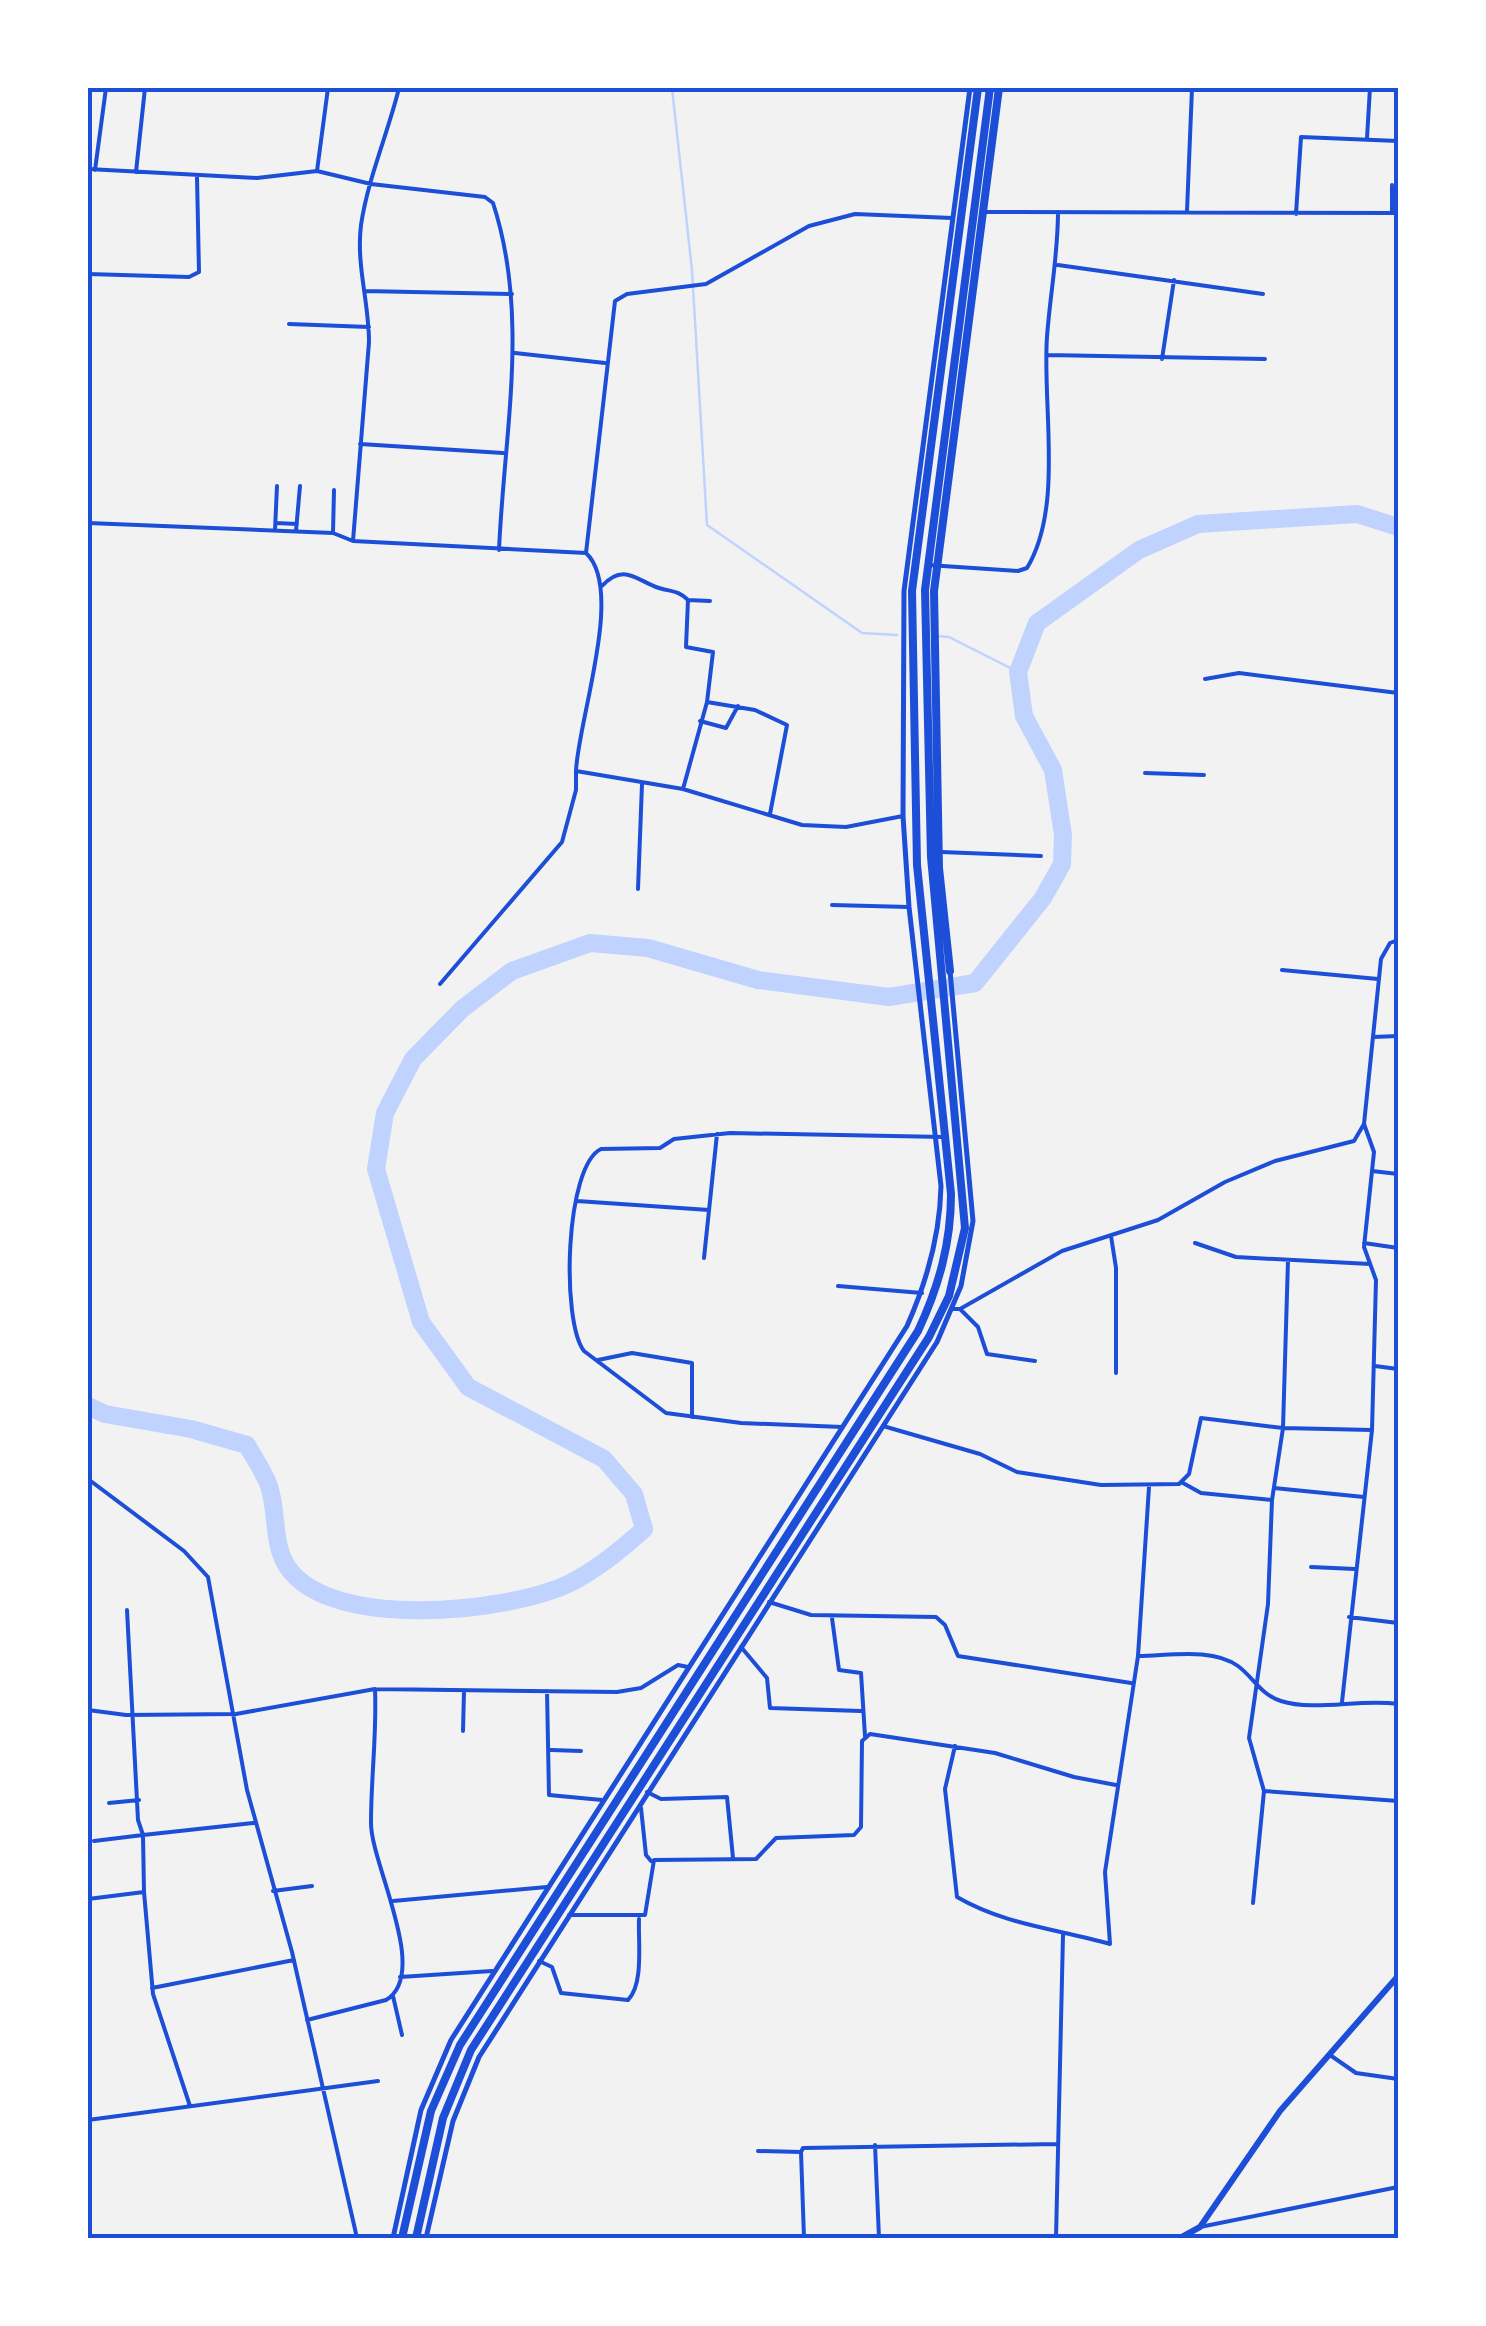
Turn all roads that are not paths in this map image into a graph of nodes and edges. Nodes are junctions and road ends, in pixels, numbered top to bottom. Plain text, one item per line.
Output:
1 (106, 88) edge
2 (145, 88) edge
3 (328, 88) edge
4 (399, 88) edge
5 (970, 88) edge
6 (978, 88) edge
7 (990, 88) edge
8 (1000, 88) edge
9 (1192, 88) edge
10 (1370, 88) edge
11 (1367, 139) junction
12 (1398, 141) edge
13 (91, 170) edge
14 (317, 171) junction
15 (136, 172) junction
16 (197, 176) junction
17 (371, 184) junction
18 (1392, 184) dead end
19 (1186, 211) junction
20 (983, 212) junction
21 (1058, 212) junction
22 (1395, 213) edge
23 (1296, 214) junction
24 (953, 218) junction
25 (974, 244) junction
26 (1058, 265) junction
27 (88, 274) edge
28 (1174, 278) junction
29 (364, 291) junction
30 (512, 294) junction
31 (1262, 294) dead end
32 (289, 324) dead end
33 (369, 327) junction
34 (515, 353) junction
35 (1047, 354) junction
36 (1162, 359) junction
37 (1264, 359) dead end
38 (606, 363) junction
39 (360, 444) junction
40 (503, 453) junction
41 (277, 486) dead end
42 (300, 486) dead end
43 (334, 490) dead end
44 (88, 522) edge
45 (276, 523) junction
46 (296, 524) junction
47 (275, 530) junction
48 (296, 531) junction
49 (333, 533) junction
50 (352, 541) junction
51 (499, 550) junction
52 (586, 554) junction
53 (933, 565) junction
54 (602, 586) junction
55 (688, 600) junction
56 (710, 601) dead end
57 (931, 672) junction
58 (1205, 679) dead end
59 (907, 684) junction
60 (1398, 693) edge
61 (707, 702) junction
62 (738, 706) junction
63 (700, 721) junction
64 (913, 756) junction
65 (928, 756) junction
66 (576, 771) junction
67 (1145, 773) dead end
68 (1204, 775) dead end
69 (642, 784) junction
70 (683, 788) junction
71 (770, 814) junction
72 (903, 816) junction
73 (939, 852) junction
74 (1041, 856) dead end
75 (638, 888) dead end
76 (832, 904) dead end
77 (909, 908) junction
78 (1398, 940) edge
79 (1282, 970) dead end
80 (946, 972) junction
81 (1378, 979) junction
82 (440, 984) dead end
83 (1398, 1036) edge
84 (1372, 1037) junction
85 (954, 1059) junction
86 (1364, 1124) junction
87 (717, 1134) junction
88 (934, 1137) junction
89 (944, 1138) junction
90 (1372, 1171) junction
91 (1398, 1174) edge
92 (577, 1200) junction
93 (709, 1210) junction
94 (1112, 1236) junction
95 (1195, 1243) dead end
96 (1364, 1243) junction
97 (1398, 1248) edge
98 (704, 1258) dead end
99 (1288, 1260) junction
100 (1370, 1264) junction
101 (838, 1286) dead end
102 (922, 1293) junction
103 (957, 1309) junction
104 (596, 1361) junction
105 (1035, 1361) dead end
106 (1374, 1366) junction
107 (1398, 1369) edge
108 (1116, 1373) dead end
109 (692, 1418) junction
110 (884, 1426) junction
111 (844, 1427) junction
112 (1284, 1428) junction
113 (1372, 1430) junction
114 (88, 1478) edge
115 (1183, 1483) junction
116 (88, 1486) edge
117 (1149, 1487) junction
118 (1273, 1488) junction
119 (1364, 1497) junction
120 (1272, 1500) junction
121 (1311, 1567) dead end
122 (1355, 1569) junction
123 (769, 1602) junction
124 (127, 1610) dead end
125 (832, 1616) junction
126 (1349, 1617) junction
127 (1398, 1623) edge
128 (88, 1626) edge
129 (741, 1646) junction
130 (1138, 1656) junction
131 (688, 1667) junction
132 (1132, 1683) junction
133 (375, 1688) junction
134 (1259, 1688) junction
135 (464, 1690) junction
136 (547, 1691) junction
137 (1342, 1702) junction
138 (1398, 1704) edge
139 (88, 1710) edge
140 (861, 1711) junction
141 (236, 1714) junction
142 (132, 1715) junction
143 (464, 1731) dead end
144 (865, 1736) junction
145 (956, 1746) junction
146 (550, 1750) junction
147 (581, 1750) dead end
148 (1116, 1784) junction
149 (647, 1792) junction
150 (1264, 1792) junction
151 (139, 1800) junction
152 (602, 1800) junction
153 (1398, 1801) edge
154 (109, 1803) dead end
155 (639, 1805) junction
156 (255, 1823) junction
157 (143, 1835) junction
158 (94, 1841) dead end
159 (732, 1858) junction
160 (651, 1862) junction
161 (312, 1886) dead end
162 (546, 1887) junction
163 (273, 1891) junction
164 (144, 1892) junction
165 (88, 1899) edge
166 (391, 1902) junction
167 (1252, 1904) dead end
168 (568, 1914) junction
169 (639, 1917) junction
170 (1063, 1935) junction
171 (294, 1960) junction
172 (539, 1960) junction
173 (492, 1971) junction
174 (400, 1977) junction
175 (1398, 1978) edge
176 (152, 1988) junction
177 (393, 1996) junction
178 (308, 2020) junction
179 (402, 2036) dead end
180 (1330, 2055) junction
181 (1398, 2079) edge
182 (378, 2080) dead end
183 (321, 2087) junction
184 (190, 2108) junction
185 (88, 2120) edge
186 (874, 2144) junction
187 (1057, 2144) junction
188 (758, 2151) dead end
189 (801, 2152) junction
190 (1398, 2187) edge
191 (1200, 2227) junction
192 (355, 2238) edge
193 (393, 2238) edge
194 (402, 2238) edge
195 (416, 2238) edge
196 (426, 2238) edge
197 (804, 2238) edge
198 (879, 2238) edge
199 (1056, 2238) edge
200 (1180, 2238) edge

1 - 13 street
2 - 15 street
3 - 14 street
4 - 17 street
5 - 24 street
6 - 59 highway
7 - 25 highway
8 - 20 highway
9 - 19 street
10 - 11 street
11 - 12 street
11 - 23 street
13 - 15 street
14 - 16 street
14 - 17 street
15 - 16 street
16 - 27 street
17 - 29 street
17 - 30 street
18 - 22 street
19 - 21 street
19 - 23 street
20 - 21 street
20 - 25 highway
21 - 26 street
22 - 23 street
24 - 38 street
24 - 59 street
25 - 53 highway
26 - 28 street
26 - 35 street
28 - 31 street
28 - 36 street
29 - 30 street
29 - 33 street
30 - 34 street
32 - 33 street
33 - 39 street
34 - 38 street
34 - 40 street
35 - 36 street
35 - 53 street
36 - 37 street
38 - 52 street
39 - 40 street
39 - 50 street
40 - 51 street
41 - 45 street
42 - 46 street
43 - 49 street
44 - 47 street
45 - 46 street
45 - 47 street
46 - 48 street
47 - 48 street
48 - 49 street
49 - 50 street
50 - 51 street
51 - 52 street
52 - 54 street
53 - 57 highway
54 - 55 street
54 - 66 street
55 - 56 street
55 - 61 street
57 - 65 highway
57 - 73 highway
58 - 60 street
59 - 64 highway
59 - 72 street
61 - 62 street
61 - 63 street
62 - 63 street
62 - 71 street
63 - 70 street
64 - 65 highway
64 - 89 highway
65 - 80 highway
66 - 69 street
66 - 82 street
67 - 68 street
69 - 70 street
69 - 75 street
70 - 71 street
71 - 72 street
72 - 77 street
73 - 74 street
73 - 80 highway
76 - 77 street
77 - 88 street
78 - 81 street
79 - 81 street
80 - 85 highway
81 - 84 street
83 - 84 street
84 - 86 street
85 - 103 street
85 - 195 highway
86 - 90 street
86 - 94 street
87 - 88 street
87 - 92 street
87 - 93 street
88 - 89 street
88 - 102 street
89 - 194 highway
90 - 91 street
90 - 96 street
92 - 93 street
92 - 104 street
93 - 98 street
94 - 103 street
94 - 108 street
95 - 99 street
96 - 97 street
96 - 100 street
99 - 100 street
99 - 112 street
100 - 106 street
101 - 102 street
102 - 111 street
103 - 105 street
103 - 110 street
104 - 109 street
104 - 109 street
106 - 107 street
106 - 113 street
109 - 111 street
110 - 117 street
110 - 123 street
111 - 131 street
112 - 113 street
112 - 115 street
112 - 118 street
113 - 119 street
114 - 141 street
115 - 117 street
115 - 120 street
116 - 128 street
117 - 130 street
118 - 119 street
118 - 120 street
119 - 122 street
120 - 134 street
121 - 122 street
122 - 126 street
123 - 125 street
123 - 129 street
124 - 142 street
125 - 132 street
125 - 140 street
126 - 127 street
126 - 137 street
129 - 140 street
129 - 149 street
130 - 132 street
130 - 134 street
131 - 136 street
131 - 152 street
132 - 148 street
133 - 135 street
133 - 141 street
133 - 166 street
134 - 137 street
134 - 150 street
135 - 136 street
135 - 143 street
136 - 146 street
137 - 138 street
139 - 142 street
140 - 144 street
141 - 142 street
141 - 156 street
142 - 151 street
144 - 145 street
144 - 159 street
145 - 148 street
145 - 170 street
146 - 147 street
146 - 152 street
148 - 170 street
149 - 155 street
149 - 159 street
150 - 153 street
150 - 167 street
151 - 154 street
151 - 157 street
152 - 162 street
155 - 160 street
155 - 168 street
156 - 157 street
156 - 163 street
157 - 158 street
157 - 164 street
159 - 160 street
160 - 169 street
161 - 163 street
162 - 166 street
162 - 173 street
163 - 171 street
164 - 165 street
164 - 176 street
166 - 174 street
168 - 169 street
168 - 172 street
169 - 172 street
170 - 187 street
171 - 176 street
171 - 178 street
172 - 196 street
173 - 174 street
173 - 193 street
174 - 177 street
175 - 180 main road
176 - 184 street
177 - 178 street
177 - 179 street
178 - 183 street
180 - 181 street
180 - 191 main road
182 - 183 street
183 - 184 street
183 - 192 street
184 - 185 street
186 - 187 street
186 - 189 street
186 - 198 street
187 - 199 street
188 - 189 street
189 - 197 street
190 - 191 street
191 - 200 main road

